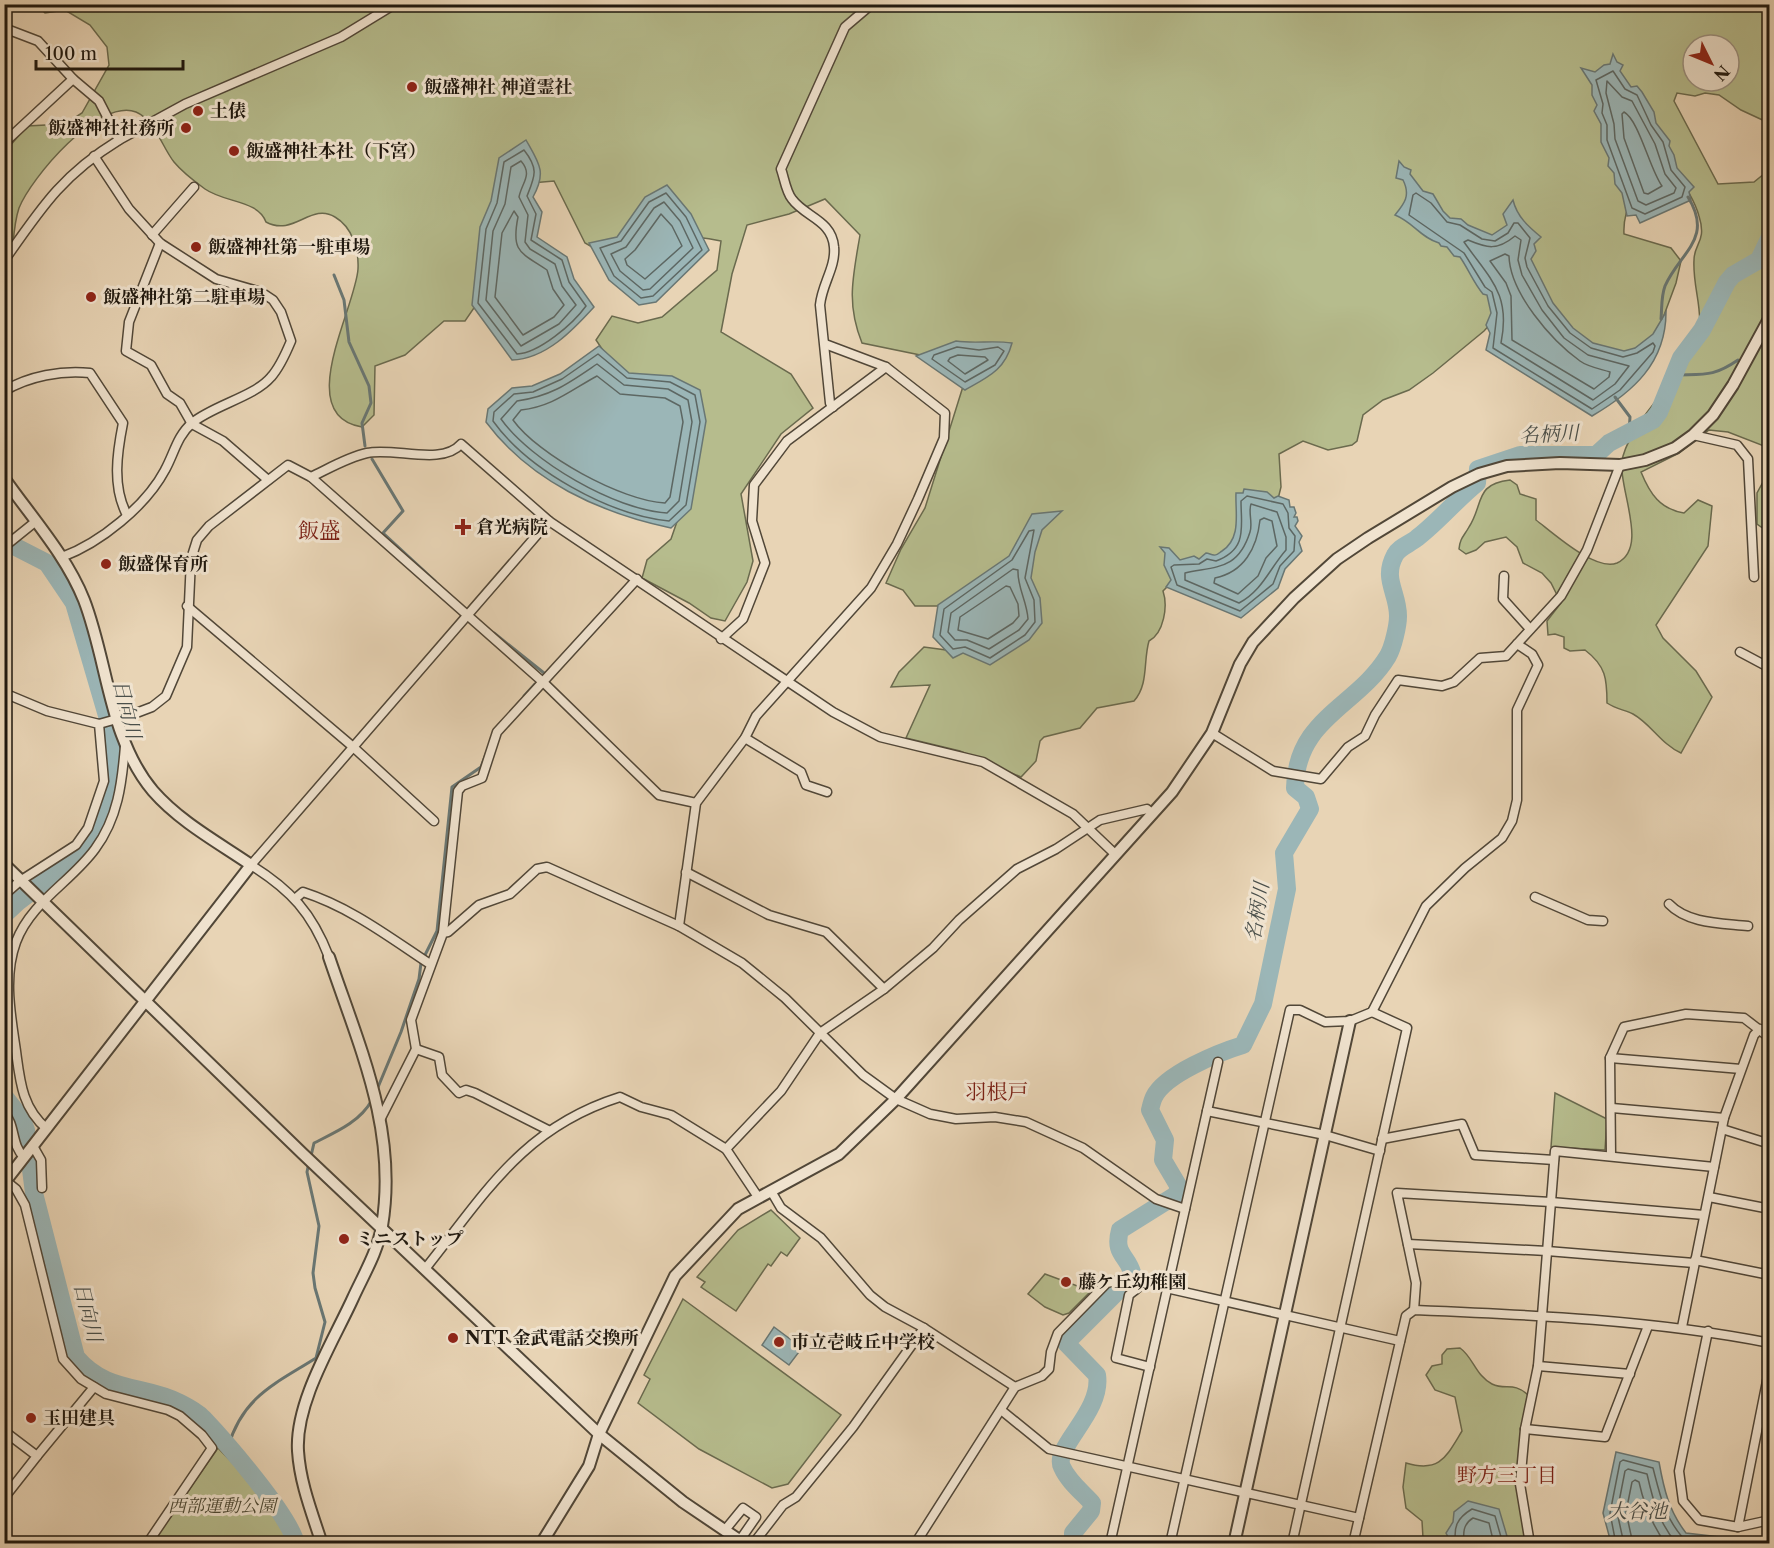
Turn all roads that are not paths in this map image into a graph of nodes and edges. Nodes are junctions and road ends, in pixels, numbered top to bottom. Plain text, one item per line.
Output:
1 (395, 4) edge
2 (872, 4) edge
3 (4, 28) edge
4 (73, 79) junction
5 (119, 141) junction
6 (4, 144) edge
7 (94, 156) junction
8 (194, 187) dead end
9 (152, 235) junction
10 (160, 243) junction
11 (4, 261) edge
12 (1770, 317) edge
13 (825, 344) junction
14 (886, 367) junction
15 (4, 391) edge
16 (833, 407) junction
17 (192, 424) junction
18 (1693, 435) junction
19 (1620, 465) junction
20 (311, 477) junction
21 (4, 478) edge
22 (268, 480) junction
23 (127, 515) junction
24 (549, 521) junction
25 (35, 522) junction
26 (4, 547) edge
27 (62, 557) junction
28 (1504, 576) dead end
29 (1754, 577) dead end
30 (637, 579) junction
31 (187, 606) junction
32 (466, 615) junction
33 (1530, 629) junction
34 (722, 639) junction
35 (1517, 644) junction
36 (1740, 652) dead end
37 (1770, 668) edge
38 (789, 682) junction
39 (544, 684) junction
40 (4, 693) edge
41 (118, 719) junction
42 (99, 724) junction
43 (1212, 733) junction
44 (745, 738) junction
45 (125, 746) junction
46 (352, 746) junction
47 (827, 792) dead end
48 (696, 803) junction
49 (1152, 813) junction
50 (434, 821) dead end
51 (1090, 828) junction
52 (1115, 854) junction
53 (4, 864) edge
54 (251, 866) junction
55 (686, 873) junction
56 (23, 884) junction
57 (4, 895) edge
58 (1535, 897) dead end
59 (296, 898) junction
60 (40, 901) junction
61 (1669, 904) dead end
62 (1603, 921) dead end
63 (679, 926) junction
64 (1748, 926) dead end
65 (443, 933) junction
66 (329, 957) joint
67 (430, 964) junction
68 (884, 989) junction
69 (145, 1001) junction
70 (1372, 1011) junction
71 (1350, 1021) junction
72 (1760, 1029) junction
73 (820, 1033) junction
74 (1770, 1038) edge
75 (416, 1049) junction
76 (1610, 1058) junction
77 (1218, 1062) dead end
78 (1741, 1069) junction
79 (896, 1099) junction
80 (1612, 1108) junction
81 (1207, 1111) junction
82 (4, 1112) edge
83 (381, 1118) junction
84 (1724, 1118) junction
85 (1264, 1124) junction
86 (47, 1129) junction
87 (1722, 1129) junction
88 (548, 1130) junction
89 (1325, 1135) junction
90 (1382, 1139) junction
91 (1770, 1144) edge
92 (33, 1146) junction
93 (726, 1149) junction
94 (1380, 1151) junction
95 (1611, 1156) junction
96 (24, 1158) junction
97 (1554, 1160) junction
98 (1714, 1167) junction
99 (5, 1182) edge
100 (42, 1188) dead end
101 (771, 1191) junction
102 (758, 1197) junction
103 (1709, 1197) junction
104 (1551, 1202) junction
105 (1185, 1209) junction
106 (1770, 1209) edge
107 (1704, 1215) junction
108 (382, 1228) junction
109 (1408, 1244) junction
110 (1546, 1251) junction
111 (1695, 1262) junction
112 (425, 1269) junction
113 (1770, 1275) edge
114 (1167, 1288) junction
115 (1135, 1290) junction
116 (1224, 1300) junction
117 (1414, 1310) junction
118 (1285, 1316) junction
119 (1543, 1316) junction
120 (1648, 1326) junction
121 (1340, 1327) junction
122 (1682, 1327) junction
123 (924, 1328) junction
124 (1708, 1331) junction
125 (1400, 1341) junction
126 (1770, 1343) edge
127 (1538, 1366) junction
128 (1770, 1366) edge
129 (1150, 1367) junction
130 (1630, 1374) junction
131 (94, 1387) junction
132 (1015, 1387) junction
133 (1001, 1410) junction
134 (1525, 1429) junction
135 (4, 1431) edge
136 (599, 1434) junction
137 (37, 1456) junction
138 (1127, 1467) junction
139 (1184, 1480) junction
140 (1245, 1493) junction
141 (4, 1498) edge
142 (1300, 1506) junction
143 (1359, 1518) junction
144 (1770, 1520) edge
145 (1738, 1527) junction
146 (725, 1530) junction
147 (742, 1542) edge
148 (1356, 1543) edge
149 (147, 1544) edge
150 (322, 1544) edge
151 (541, 1544) edge
152 (753, 1544) edge
153 (915, 1544) edge
154 (1110, 1544) edge
155 (1170, 1544) edge
156 (1234, 1544) edge
157 (1292, 1544) edge
158 (1530, 1544) edge

1 - 5 street
2 - 13 street
3 - 4 street
4 - 5 street
4 - 6 street
5 - 7 street
7 - 9 street
7 - 11 street
8 - 9 street
9 - 10 street
10 - 17 street
10 - 17 street
12 - 18 street
13 - 14 street
13 - 16 street
14 - 16 street
14 - 38 street
15 - 23 street
16 - 34 street
17 - 22 street
17 - 23 street
18 - 19 street
18 - 29 street
19 - 33 street
19 - 43 street
20 - 22 street
20 - 24 street
20 - 32 street
21 - 25 street
22 - 31 street
23 - 27 street
24 - 30 street
24 - 32 street
25 - 26 street
25 - 27 street
27 - 41 street
28 - 33 street
30 - 34 street
30 - 39 street
31 - 41 street
31 - 46 street
32 - 39 street
32 - 46 street
33 - 35 street
34 - 38 street
35 - 43 street
35 - 70 street
36 - 37 street
38 - 44 street
38 - 51 street
39 - 48 street
39 - 65 street
40 - 42 street
41 - 42 street
41 - 45 street
42 - 56 street
43 - 49 street
44 - 47 street
44 - 48 street
45 - 54 street
45 - 60 street
46 - 50 street
46 - 54 street
48 - 55 street
49 - 51 street
49 - 52 street
51 - 52 street
51 - 68 street
52 - 79 street
53 - 56 street
54 - 59 street
54 - 69 street
55 - 63 street
55 - 68 street
56 - 57 street
56 - 60 street
58 - 62 street
59 - 66 street
59 - 67 street
60 - 69 street
60 - 86 street
61 - 64 street
63 - 65 street
63 - 73 street
65 - 67 street
66 - 83 street
67 - 75 street
68 - 73 street
69 - 86 street
69 - 108 street
70 - 71 street
70 - 90 street
71 - 85 street
71 - 89 street
72 - 74 street
72 - 76 street
72 - 78 street
73 - 79 street
73 - 93 street
75 - 83 street
75 - 88 street
76 - 78 street
76 - 80 street
77 - 81 street
78 - 84 street
79 - 101 street
79 - 105 street
80 - 84 street
80 - 95 street
81 - 85 street
81 - 105 street
82 - 96 street
83 - 108 street
84 - 87 street
85 - 89 street
85 - 116 street
86 - 92 street
87 - 91 street
87 - 98 street
88 - 93 street
88 - 112 street
89 - 94 street
89 - 118 street
90 - 94 street
90 - 97 street
92 - 96 street
92 - 100 street
93 - 102 street
94 - 121 street
95 - 97 street
95 - 98 street
96 - 99 street
97 - 104 street
98 - 103 street
99 - 131 street
101 - 102 street
101 - 123 street
102 - 136 street
103 - 106 street
103 - 107 street
104 - 107 street
104 - 109 street
104 - 110 street
105 - 114 street
107 - 111 street
108 - 112 street
108 - 150 street
109 - 110 street
109 - 117 street
110 - 111 street
110 - 119 street
111 - 113 street
111 - 122 street
112 - 136 street
114 - 115 street
114 - 116 street
114 - 129 street
115 - 129 street
115 - 132 street
116 - 118 street
116 - 139 street
117 - 119 street
117 - 125 street
118 - 121 street
118 - 140 street
119 - 120 street
119 - 127 street
120 - 122 street
120 - 130 street
121 - 125 street
121 - 142 street
122 - 124 street
123 - 132 street
123 - 152 street
124 - 126 street
124 - 145 street
125 - 143 street
127 - 130 street
127 - 134 street
128 - 145 street
129 - 138 street
130 - 134 street
131 - 137 street
131 - 149 street
132 - 133 street
133 - 138 street
133 - 153 street
134 - 158 street
135 - 137 street
136 - 146 street
136 - 151 street
137 - 141 street
138 - 139 street
138 - 154 street
139 - 140 street
139 - 155 street
140 - 142 street
140 - 156 street
142 - 143 street
142 - 157 street
143 - 148 street
144 - 145 street
146 - 147 street
146 - 147 street

